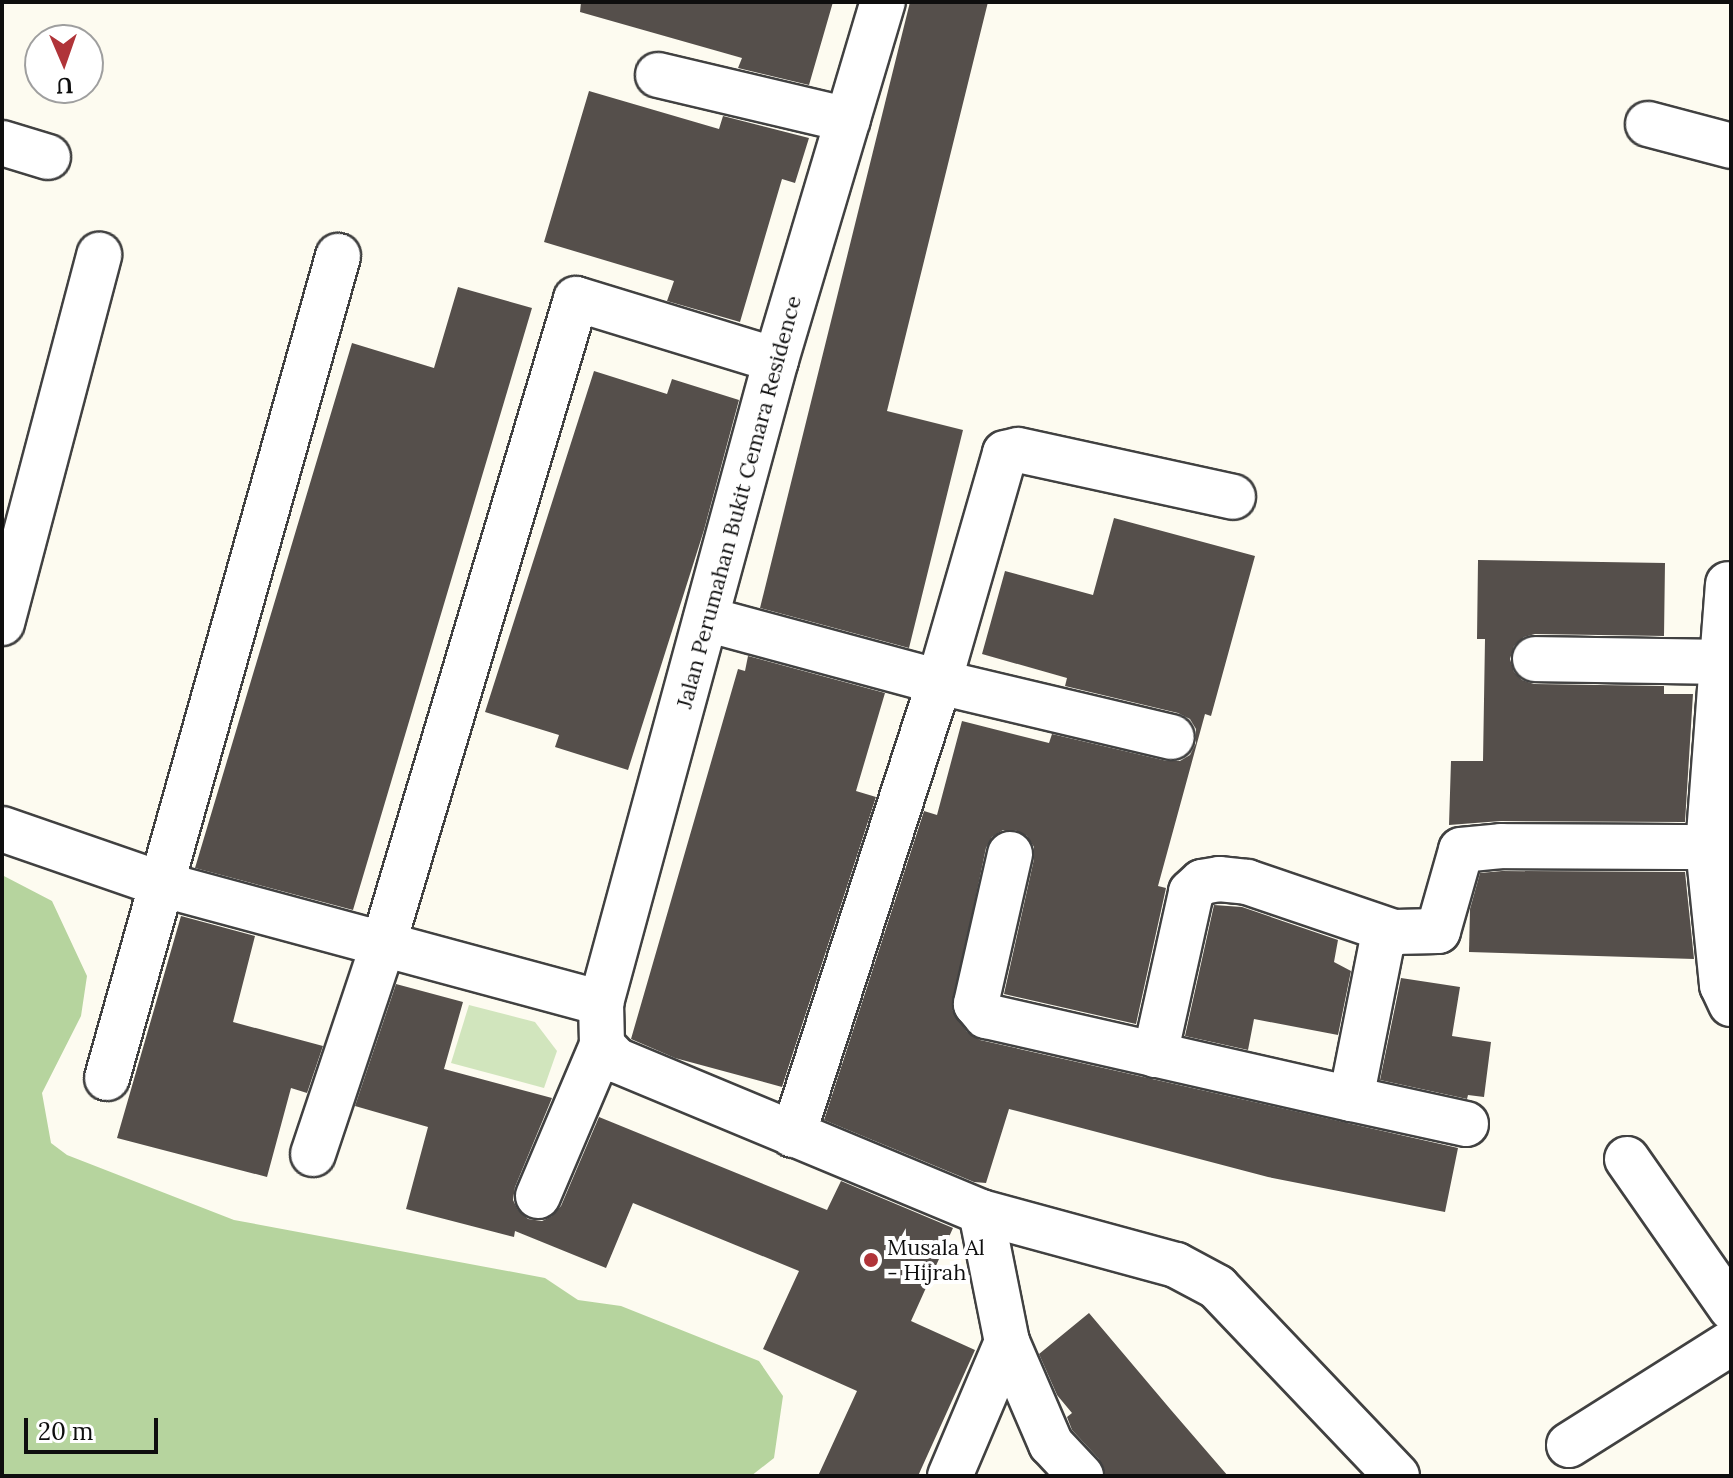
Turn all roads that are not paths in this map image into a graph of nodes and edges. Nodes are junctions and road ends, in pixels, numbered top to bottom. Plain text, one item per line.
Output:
1 (883, 2) edge
2 (658, 75) dead end
3 (848, 120) junction
4 (1648, 124) dead end
5 (2, 143) edge
6 (1731, 146) edge
7 (48, 157) dead end
8 (99, 255) dead end
9 (338, 256) dead end
10 (776, 360) junction
11 (1233, 497) dead end
12 (1728, 584) dead end
13 (706, 619) junction
14 (2, 623) edge
15 (1535, 659) dead end
16 (1721, 675) junction
17 (939, 682) junction
18 (1172, 737) dead end
19 (2, 829) edge
20 (1708, 847) junction
21 (1010, 854) dead end
22 (164, 885) junction
23 (1394, 932) junction
24 (384, 942) junction
25 (1731, 1004) edge
26 (602, 1024) junction
27 (1155, 1055) junction
28 (107, 1078) dead end
29 (1351, 1099) junction
30 (1466, 1124) dead end
31 (793, 1135) junction
32 (313, 1154) dead end
33 (1627, 1159) dead end
34 (538, 1196) dead end
35 (981, 1212) junction
36 (1731, 1308) edge
37 (1007, 1342) junction
38 (1731, 1343) edge
39 (1569, 1445) dead end
40 (950, 1476) edge
41 (1081, 1476) edge
42 (1397, 1476) edge

1 - 3 street, Jalan Perumahan Bukit Cemara Residence
2 - 3 street
3 - 10 street, Jalan Perumahan Bukit Cemara Residence
4 - 6 street
5 - 7 street
8 - 14 street
9 - 22 street
10 - 13 street, Jalan Perumahan Bukit Cemara Residence
10 - 24 street
11 - 17 street
12 - 16 street
13 - 17 street
13 - 26 street, Jalan Perumahan Bukit Cemara Residence
15 - 16 street
16 - 20 street
17 - 18 street
17 - 31 street
19 - 22 street
20 - 23 street
20 - 25 street
21 - 27 street
22 - 24 street
22 - 28 street
23 - 27 street
23 - 29 street
24 - 26 street
24 - 32 street
26 - 31 street
26 - 34 street, Jalan Perumahan Bukit Cemara Residence
27 - 29 street
29 - 30 street
31 - 35 street
33 - 36 street
35 - 37 street
35 - 42 street
37 - 40 street
37 - 41 street
38 - 39 street

